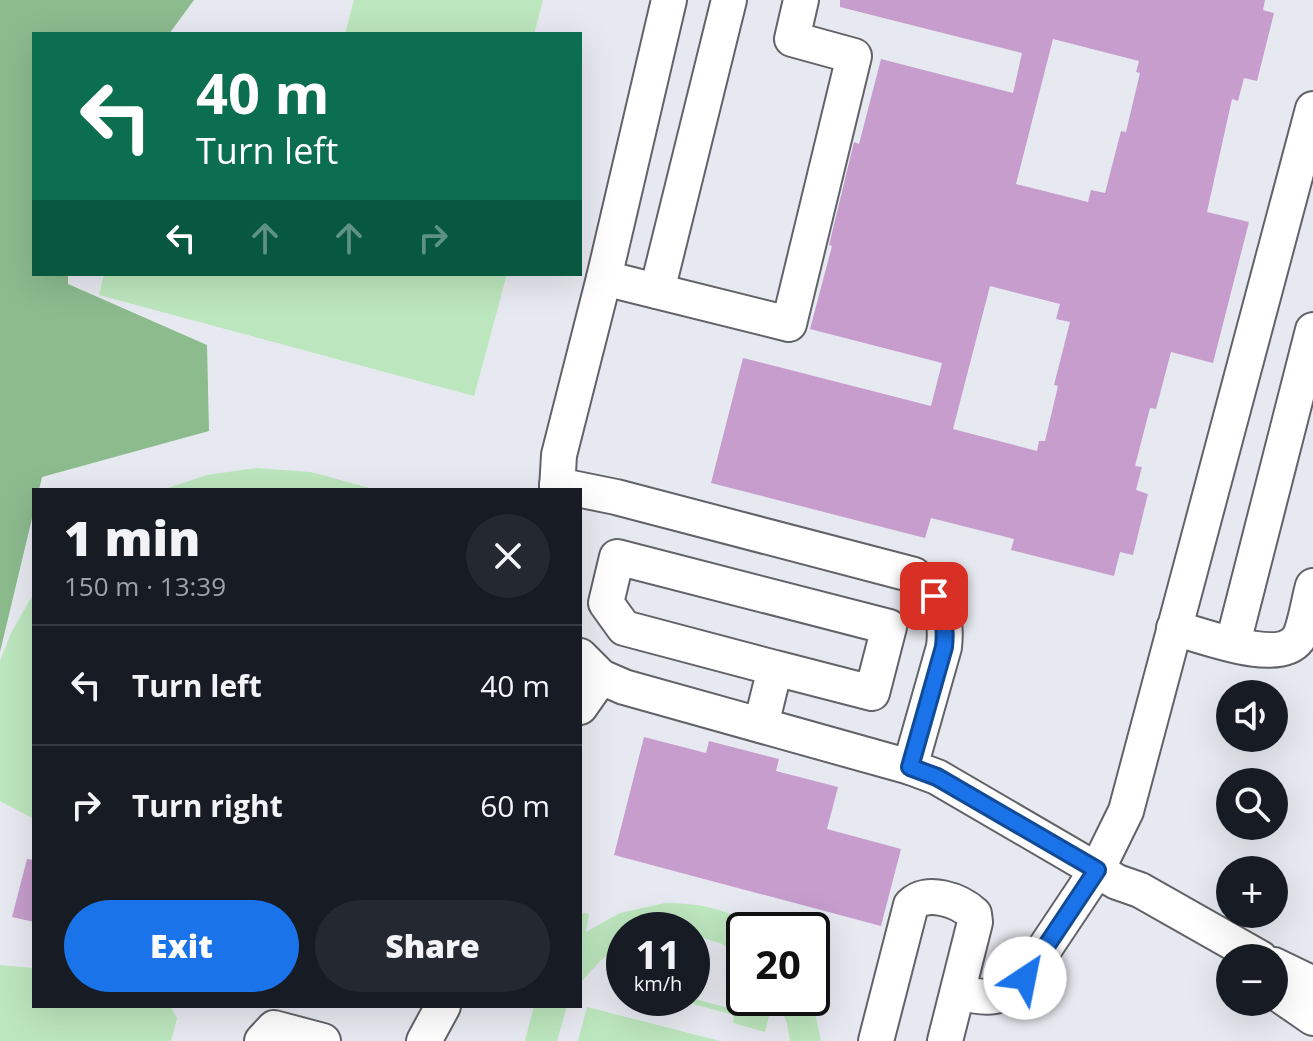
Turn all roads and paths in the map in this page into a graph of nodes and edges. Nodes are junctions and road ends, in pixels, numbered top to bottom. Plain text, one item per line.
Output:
1 (669, 0) edge
2 (729, 0) edge
3 (801, 0) edge
4 (1313, 109) edge
5 (604, 278) junction
6 (657, 291) junction
7 (1313, 330) edge
8 (557, 488) edge
9 (582, 492) edge
10 (1313, 586) edge
11 (1174, 628) junction
12 (1233, 643) junction
13 (590, 666) edge
14 (775, 668) junction
15 (582, 699) edge
16 (761, 725) junction
17 (910, 767) junction
18 (1107, 876) junction
19 (1235, 944) edge
20 (1216, 955) edge
21 (1288, 980) edge
22 (958, 992) junction
23 (1288, 997) edge
24 (1312, 1006) edge
25 (442, 1008) edge
26 (262, 1041) edge
27 (323, 1041) edge
28 (424, 1041) edge
29 (876, 1041) edge
30 (945, 1041) edge

1 - 5 lane
2 - 6 lane
3 - 6 lane
4 - 11 lane
5 - 6 lane
5 - 8 lane
7 - 12 lane
9 - 17 lane
10 - 12 lane
11 - 12 lane
11 - 18 lane
13 - 15 lane
13 - 16 lane
14 - 14 lane
14 - 16 lane
16 - 17 lane
17 - 18 lane
18 - 19 lane
18 - 20 lane
18 - 22 lane
21 - 24 lane
22 - 29 lane
22 - 30 lane
23 - 24 lane
25 - 28 lane
26 - 27 lane

